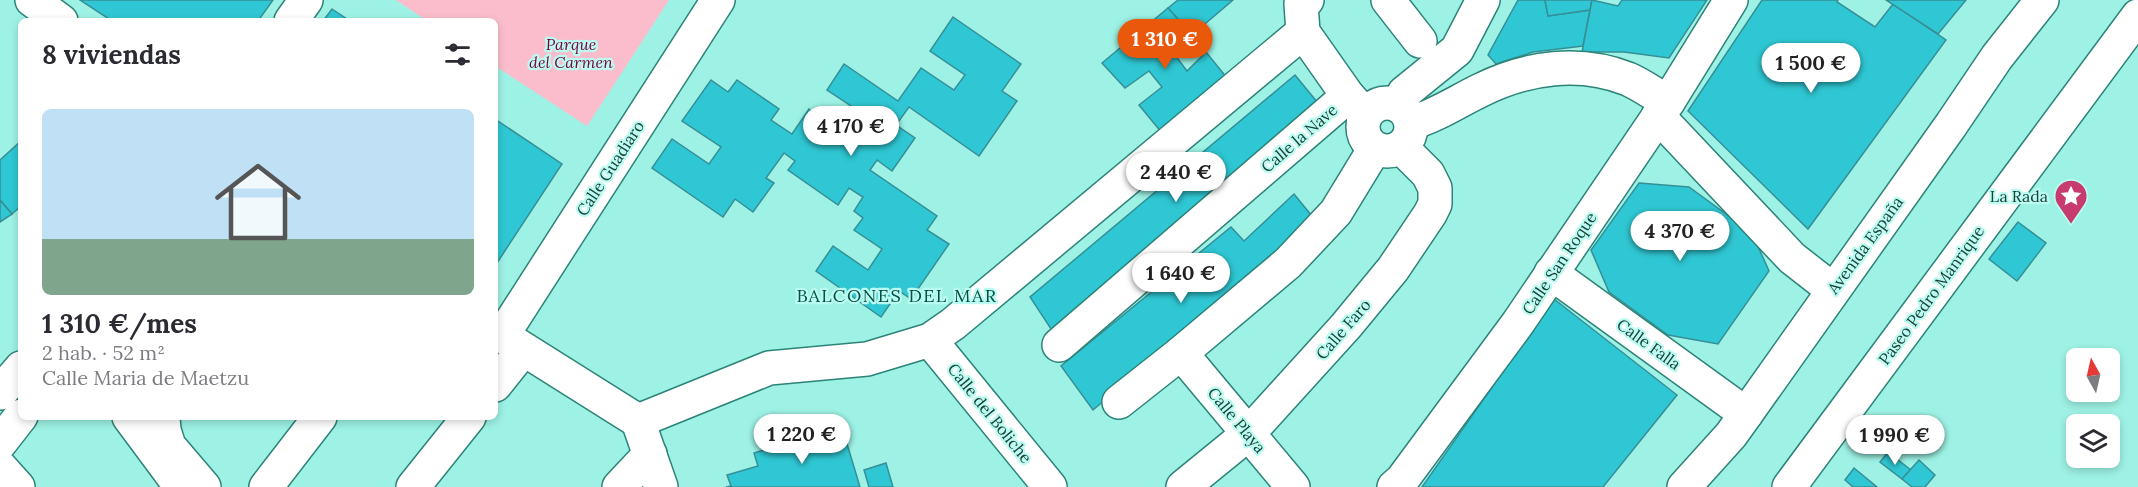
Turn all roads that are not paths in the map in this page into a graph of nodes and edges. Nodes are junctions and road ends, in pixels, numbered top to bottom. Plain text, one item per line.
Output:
1 (32, 0) edge
2 (306, 0) edge
3 (718, 0) edge
4 (1388, 0) edge
5 (1483, 0) edge
6 (1731, 0) edge
7 (2035, 2) edge
8 (1304, 12) edge
9 (2138, 16) edge
10 (57, 18) edge
11 (293, 18) edge
12 (1420, 41) dead end
13 (1457, 50) junction
14 (1484, 88) junction
15 (1356, 106) junction
16 (1663, 109) junction
17 (1396, 131) junction
18 (1551, 273) junction
19 (1833, 290) junction
20 (507, 339) edge
21 (930, 340) junction
22 (1059, 345) dead end
23 (1181, 353) junction
24 (18, 372) edge
25 (498, 374) edge
26 (0, 393) edge
27 (1119, 402) dead end
28 (1746, 414) junction
29 (18, 420) edge
30 (131, 420) edge
31 (318, 420) edge
32 (467, 420) edge
33 (638, 422) junction
34 (164, 423) edge
35 (1248, 434) junction
36 (0, 443) edge
37 (650, 454) junction
38 (0, 466) edge
39 (18, 487) edge
40 (181, 487) edge
41 (204, 487) edge
42 (266, 487) edge
43 (413, 487) edge
44 (619, 487) edge
45 (661, 487) edge
46 (1050, 487) edge
47 (1183, 487) edge
48 (1293, 487) edge
49 (1394, 487) edge
50 (1684, 487) edge
51 (1789, 487) edge

1 - 10 street
2 - 11 street
3 - 20 street, Calle Guadiaro
4 - 12 street
5 - 13 street
6 - 16 street, Calle San Roque
7 - 19 street, Avenida España
8 - 15 street
8 - 21 street
9 - 51 street, Paseo Pedro Manrique
13 - 14 street
13 - 17 street
14 - 16 street
14 - 17 street
15 - 17 street, Calle la Nave
15 - 22 street, Calle la Nave
16 - 18 street, Calle San Roque
16 - 19 street
17 - 23 street
17 - 35 street, Calle Faro
18 - 28 street, Calle Falla
18 - 49 street, Calle San Roque
19 - 28 street, Avenida España
20 - 25 street, Calle Guadiaro
20 - 33 street
21 - 33 street
21 - 46 street, Calle del Boliche
23 - 27 street
23 - 35 street, Calle Playa
24 - 26 street
28 - 50 street, Avenida España
29 - 36 street
30 - 40 street
31 - 42 street
32 - 43 street
33 - 37 street
34 - 41 street
35 - 47 street, Calle Faro
35 - 48 street, Calle Playa
37 - 44 street
37 - 45 street
38 - 39 street

